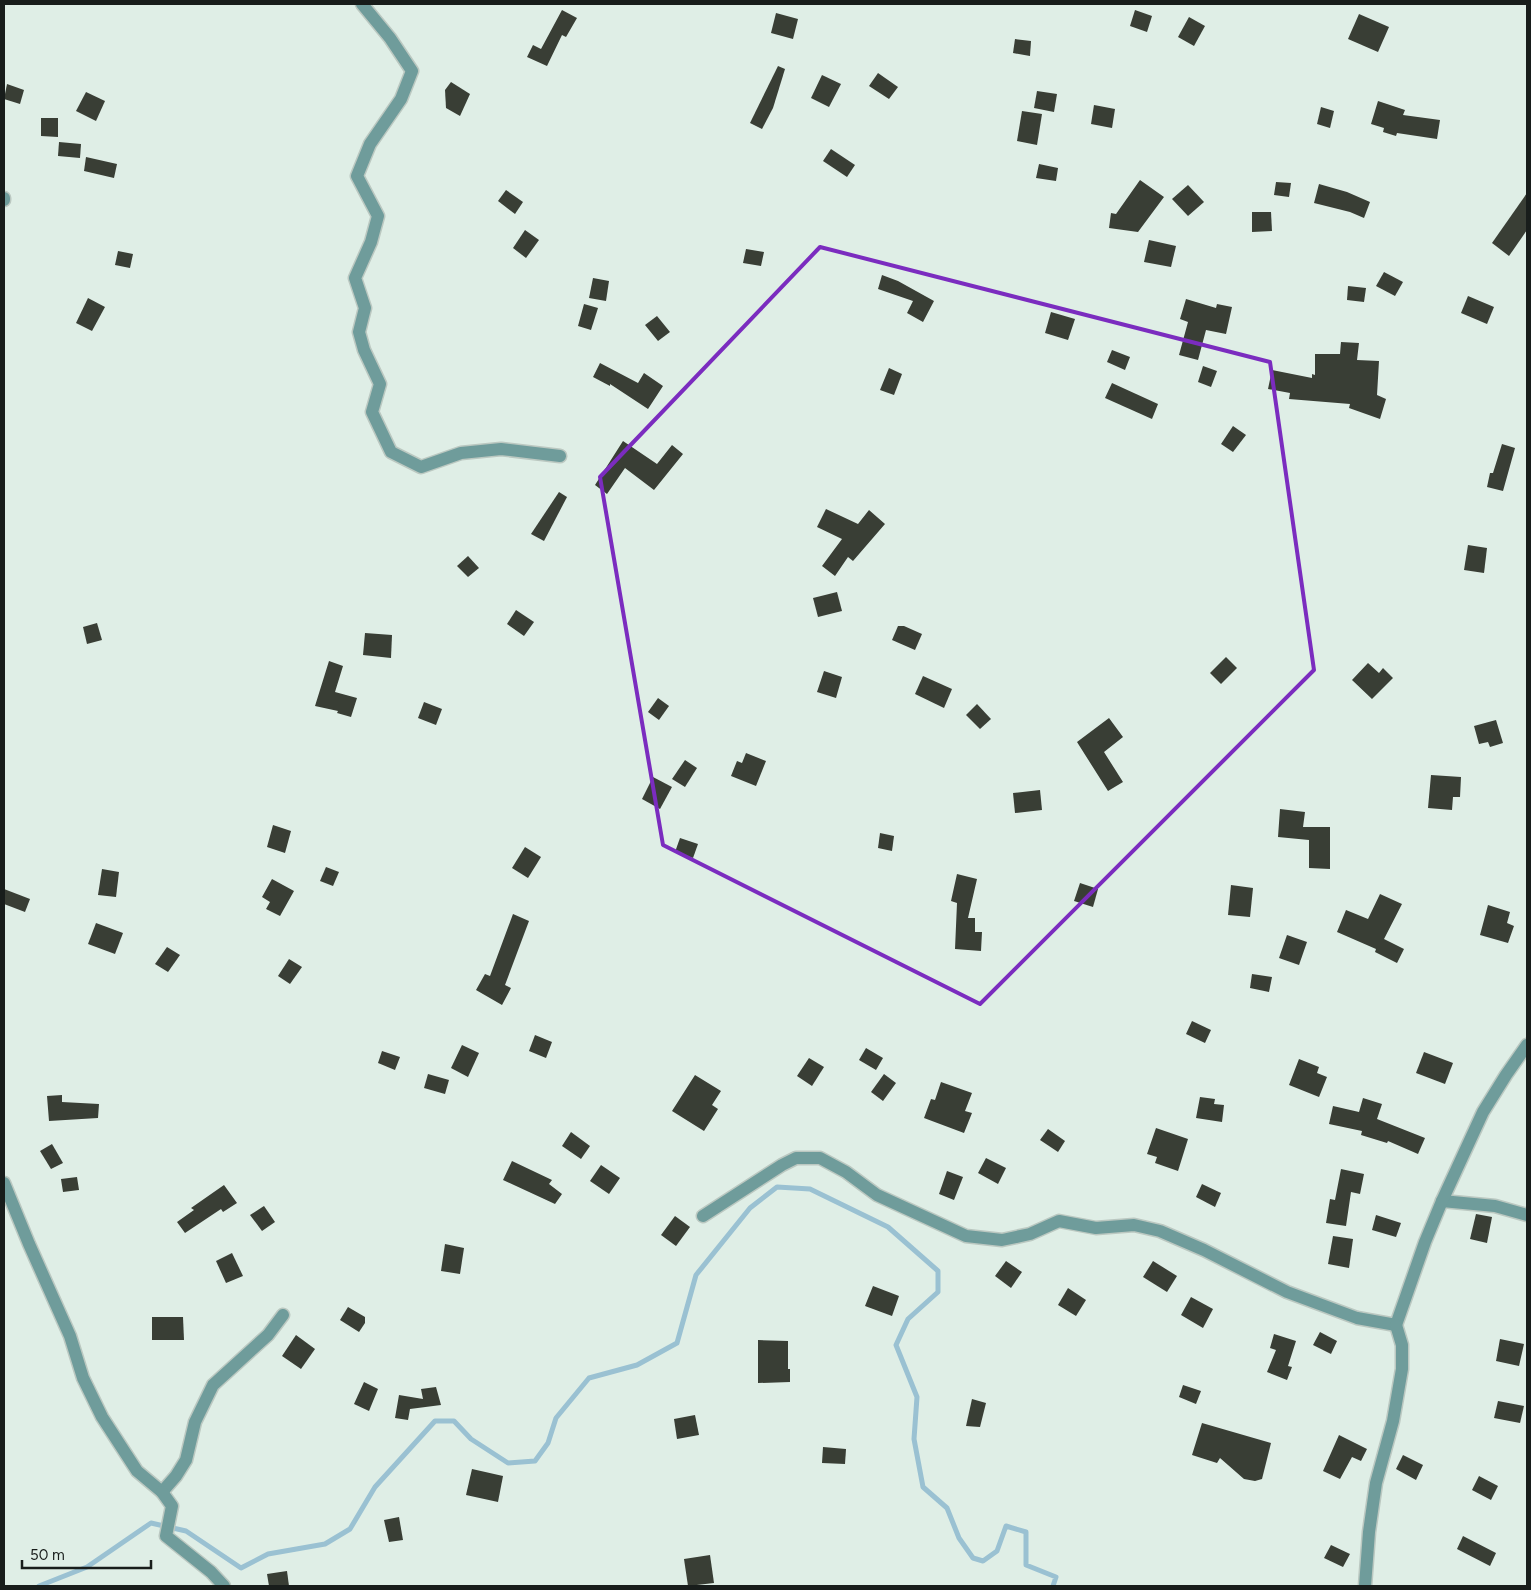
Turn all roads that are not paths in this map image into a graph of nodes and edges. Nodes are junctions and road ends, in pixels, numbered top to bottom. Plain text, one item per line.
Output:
1 (362, 4) edge
2 (560, 456) dead end
3 (1527, 1045) edge
4 (4, 1183) edge
5 (1442, 1201) junction
6 (1527, 1214) edge
7 (703, 1216) dead end
8 (283, 1314) dead end
9 (1396, 1325) junction
10 (162, 1492) junction
11 (224, 1586) edge
12 (1365, 1586) edge

1 - 2 street
3 - 5 street
4 - 10 street
5 - 6 street
5 - 9 street
7 - 9 street
8 - 10 street
9 - 12 street
10 - 11 street

